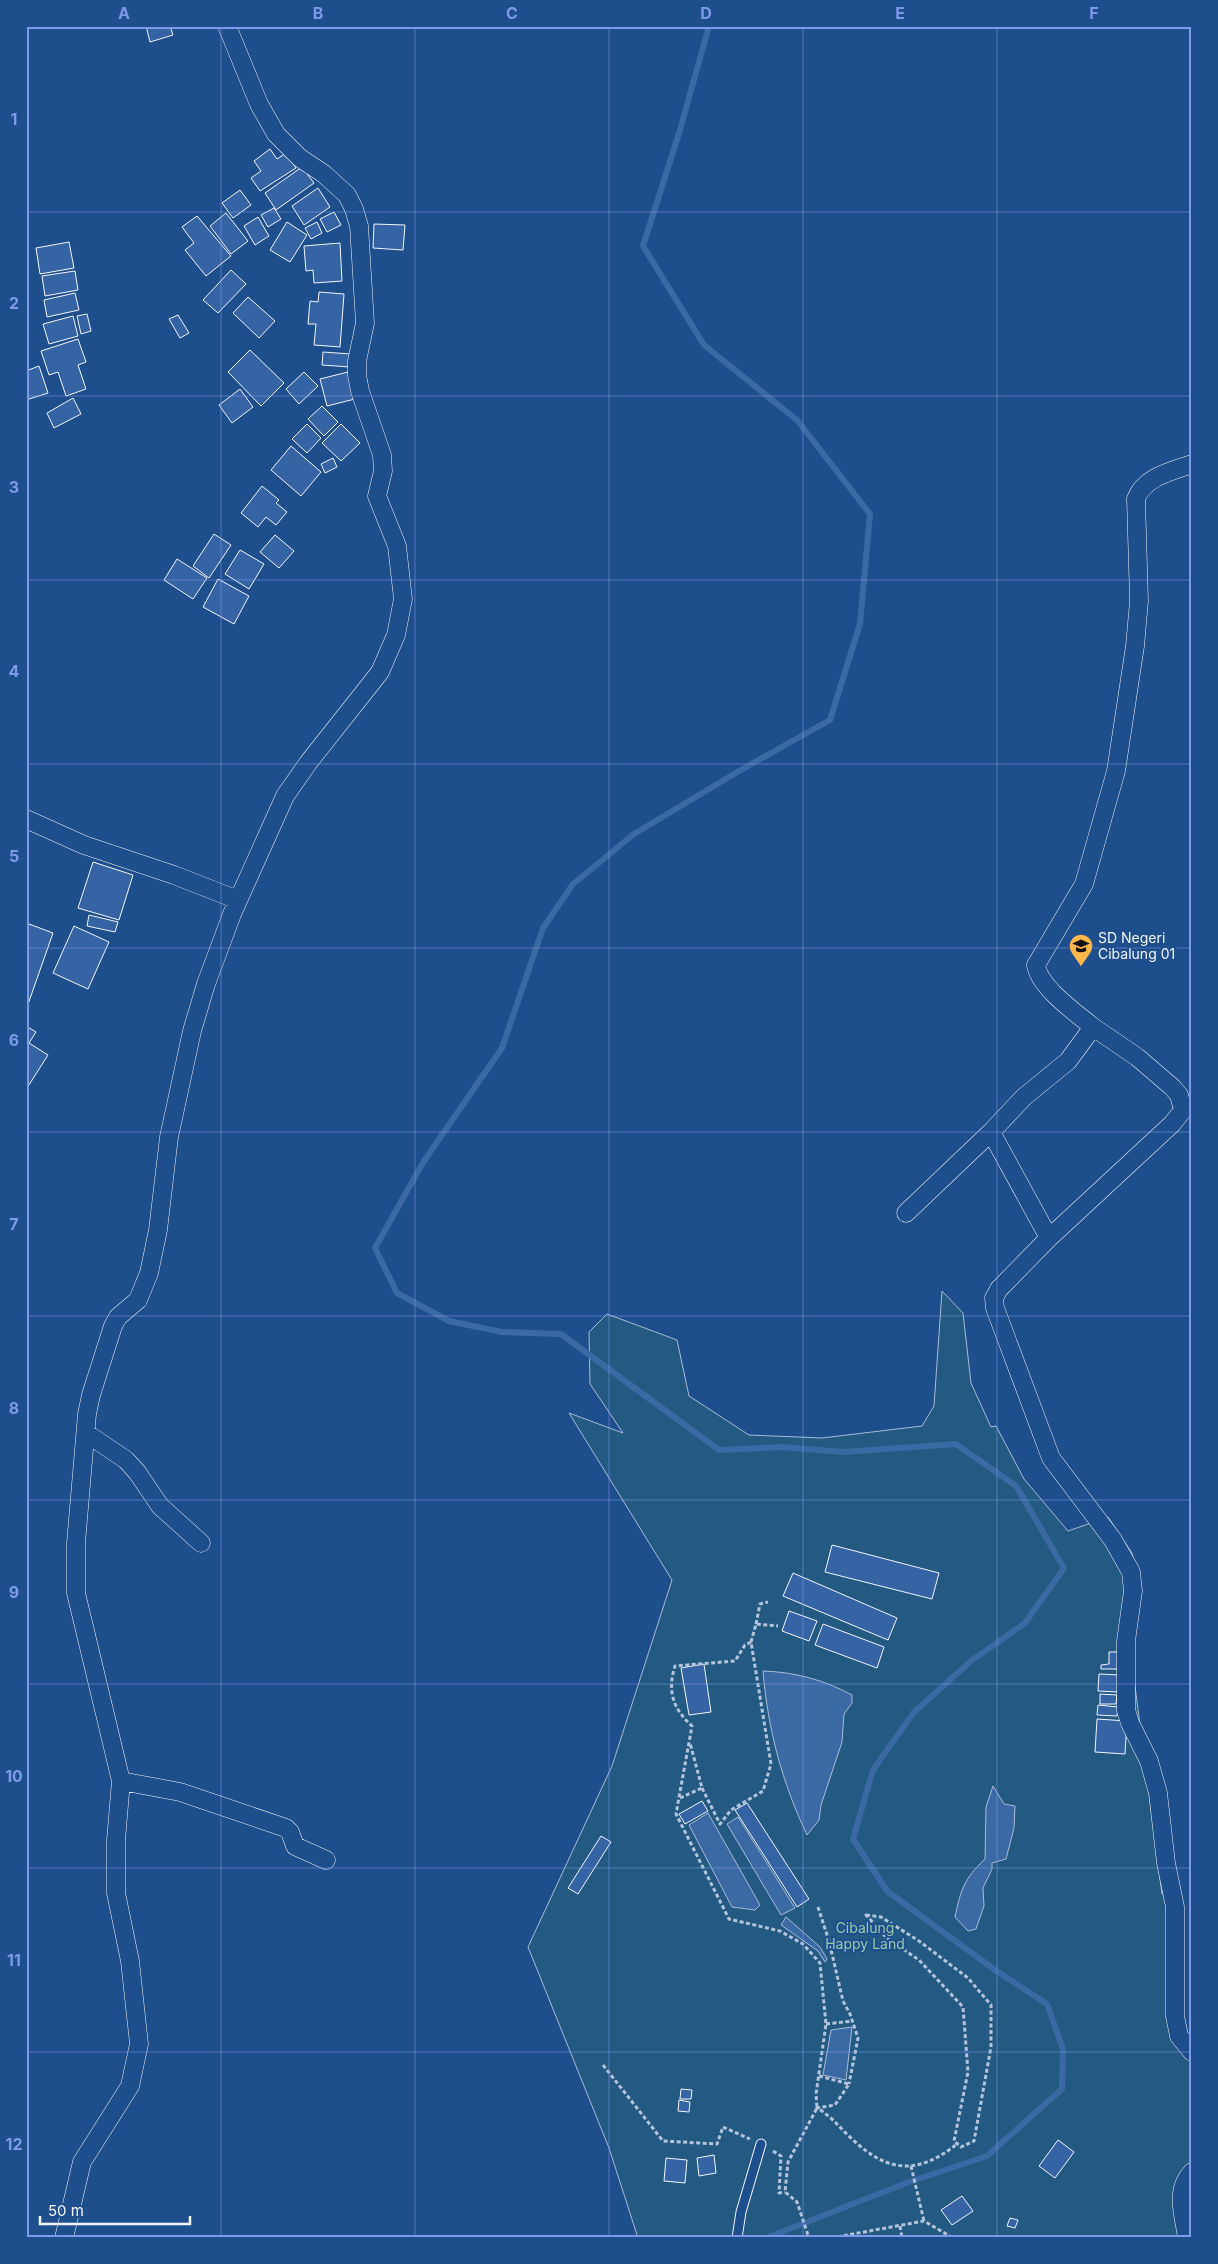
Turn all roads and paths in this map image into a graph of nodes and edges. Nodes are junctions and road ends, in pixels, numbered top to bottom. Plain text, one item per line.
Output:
1 (227, 26) edge
2 (1192, 464) edge
3 (26, 819) edge
4 (238, 900) junction
5 (1093, 1027) junction
6 (991, 1132) junction
7 (906, 1212) dead end
8 (1049, 1238) junction
9 (86, 1433) junction
10 (201, 1543) dead end
11 (768, 1602) dead end
12 (756, 1624) junction
13 (778, 1626) dead end
14 (751, 1642) junction
15 (690, 1741) junction
16 (121, 1781) junction
17 (702, 1788) junction
18 (679, 1798) junction
19 (326, 1860) dead end
20 (818, 1907) dead end
21 (853, 2022) junction
22 (826, 2024) junction
23 (1192, 2052) edge
24 (603, 2065) dead end
25 (819, 2076) junction
26 (849, 2084) junction
27 (817, 2108) junction
28 (761, 2144) junction
29 (957, 2144) junction
30 (911, 2166) junction
31 (1192, 2172) edge
32 (785, 2192) junction
33 (924, 2221) junction
34 (900, 2226) junction
35 (64, 2238) edge
36 (737, 2238) edge
37 (809, 2238) edge
38 (831, 2238) edge
39 (902, 2238) edge
40 (953, 2238) edge
41 (1187, 2238) edge

1 - 4 street
2 - 5 street
3 - 4 street
4 - 9 street
5 - 6 street
5 - 8 street
6 - 7 street
6 - 8 street
8 - 23 street
9 - 10 street
9 - 16 street
11 - 12 path
12 - 13 path
12 - 14 path
14 - 15 path
14 - 17 path
15 - 17 path
15 - 18 path
16 - 19 street
16 - 35 street
17 - 18 path
18 - 22 path
20 - 21 path
21 - 22 path
21 - 26 path
22 - 25 path
24 - 28 path
25 - 26 path
25 - 27 path
26 - 27 path
27 - 30 path
27 - 32 path
28 - 32 path
28 - 36 lane
29 - 29 path
29 - 30 path
30 - 33 path
31 - 41 street
32 - 37 path
33 - 34 path
33 - 40 path
34 - 38 path
34 - 39 path

